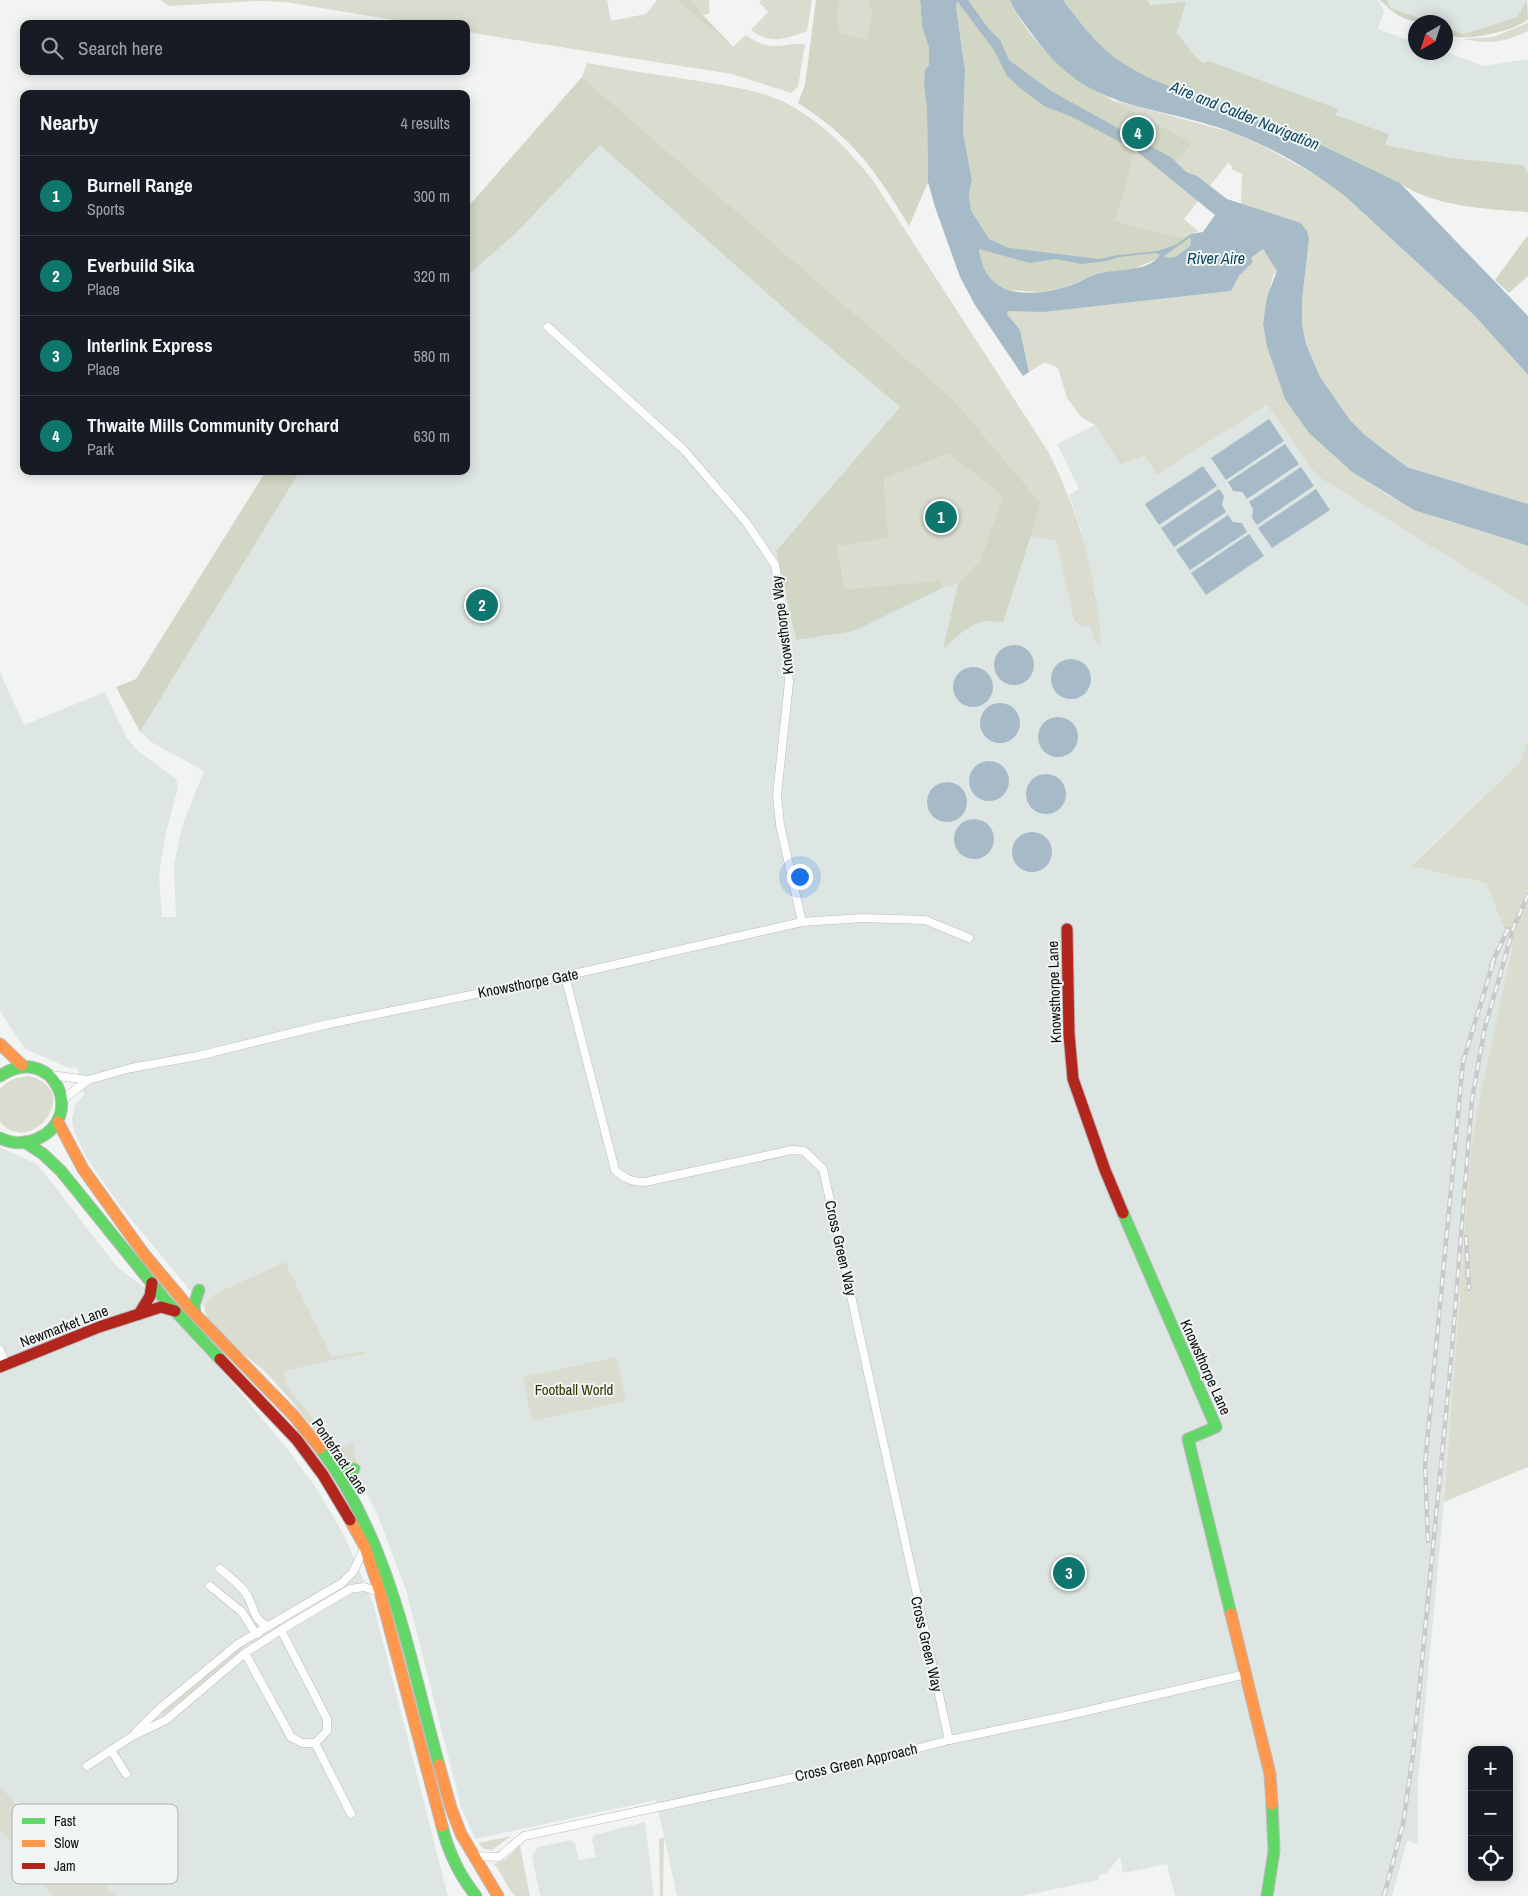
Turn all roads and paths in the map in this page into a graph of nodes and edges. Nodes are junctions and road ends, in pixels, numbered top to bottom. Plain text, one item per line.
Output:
1 (548, 326) dead end
2 (802, 922) junction
3 (1067, 929) dead end
4 (969, 938) dead end
5 (566, 976) junction
6 (0, 1044) edge
7 (22, 1065) junction
8 (48, 1074) junction
9 (0, 1076) edge
10 (88, 1080) junction
11 (61, 1100) junction
12 (58, 1122) junction
13 (0, 1138) edge
14 (25, 1142) junction
15 (152, 1283) junction
16 (199, 1290) dead end
17 (175, 1311) junction
18 (139, 1314) junction
19 (195, 1314) junction
20 (0, 1350) edge
21 (3, 1366) edge
22 (354, 1470) dead end
23 (341, 1478) junction
24 (365, 1547) junction
25 (220, 1569) dead end
26 (210, 1586) dead end
27 (380, 1592) junction
28 (267, 1626) junction
29 (280, 1630) junction
30 (251, 1635) junction
31 (245, 1654) junction
32 (1246, 1674) junction
33 (156, 1712) junction
34 (162, 1721) junction
35 (131, 1737) junction
36 (949, 1740) junction
37 (315, 1743) junction
38 (111, 1750) junction
39 (87, 1766) dead end
40 (126, 1774) dead end
41 (351, 1814) dead end
42 (473, 1856) junction
43 (465, 1882) junction
44 (465, 1896) edge
45 (476, 1896) edge
46 (498, 1896) edge
47 (1267, 1896) edge

1 - 2 street, Knowsthorpe Way
2 - 4 street, Knowsthorpe Gate
2 - 5 street, Knowsthorpe Gate
3 - 32 main road, Knowsthorpe Lane
5 - 10 street, Knowsthorpe Gate
5 - 36 street, Cross Green Way
6 - 7 main road
7 - 8 main road
7 - 9 main road
8 - 10 street, Knowsthorpe Gate
8 - 11 main road
10 - 11 street, Knowsthorpe Gate
11 - 12 main road
12 - 14 main road
12 - 19 main road, Pontefract Lane
13 - 14 main road
14 - 15 main road, Pontefract Lane
15 - 17 main road, Pontefract Lane
15 - 18 main road
16 - 19 main road
17 - 18 main road, Newmarket Lane
17 - 24 main road, Pontefract Lane
18 - 21 main road, Newmarket Lane
19 - 23 main road, Pontefract Lane
20 - 21 street
22 - 23 main road
23 - 42 main road, Pontefract Lane
24 - 27 main road, Pontefract Lane
24 - 28 street
25 - 28 street
26 - 30 street
27 - 29 street
27 - 43 main road, Pontefract Lane
28 - 30 street
29 - 30 street
29 - 31 street
29 - 37 street
30 - 31 street
30 - 33 street
31 - 34 street
31 - 37 street
32 - 36 street, Cross Green Approach
32 - 47 main road, Knowsthorpe Lane
33 - 34 street
33 - 35 street
34 - 35 street
35 - 38 street
36 - 42 street, Cross Green Approach
37 - 41 street
38 - 39 street
38 - 40 street
42 - 46 main road, Pontefract Lane
43 - 44 main road, Pontefract Lane
43 - 45 main road, Pontefract Lane

